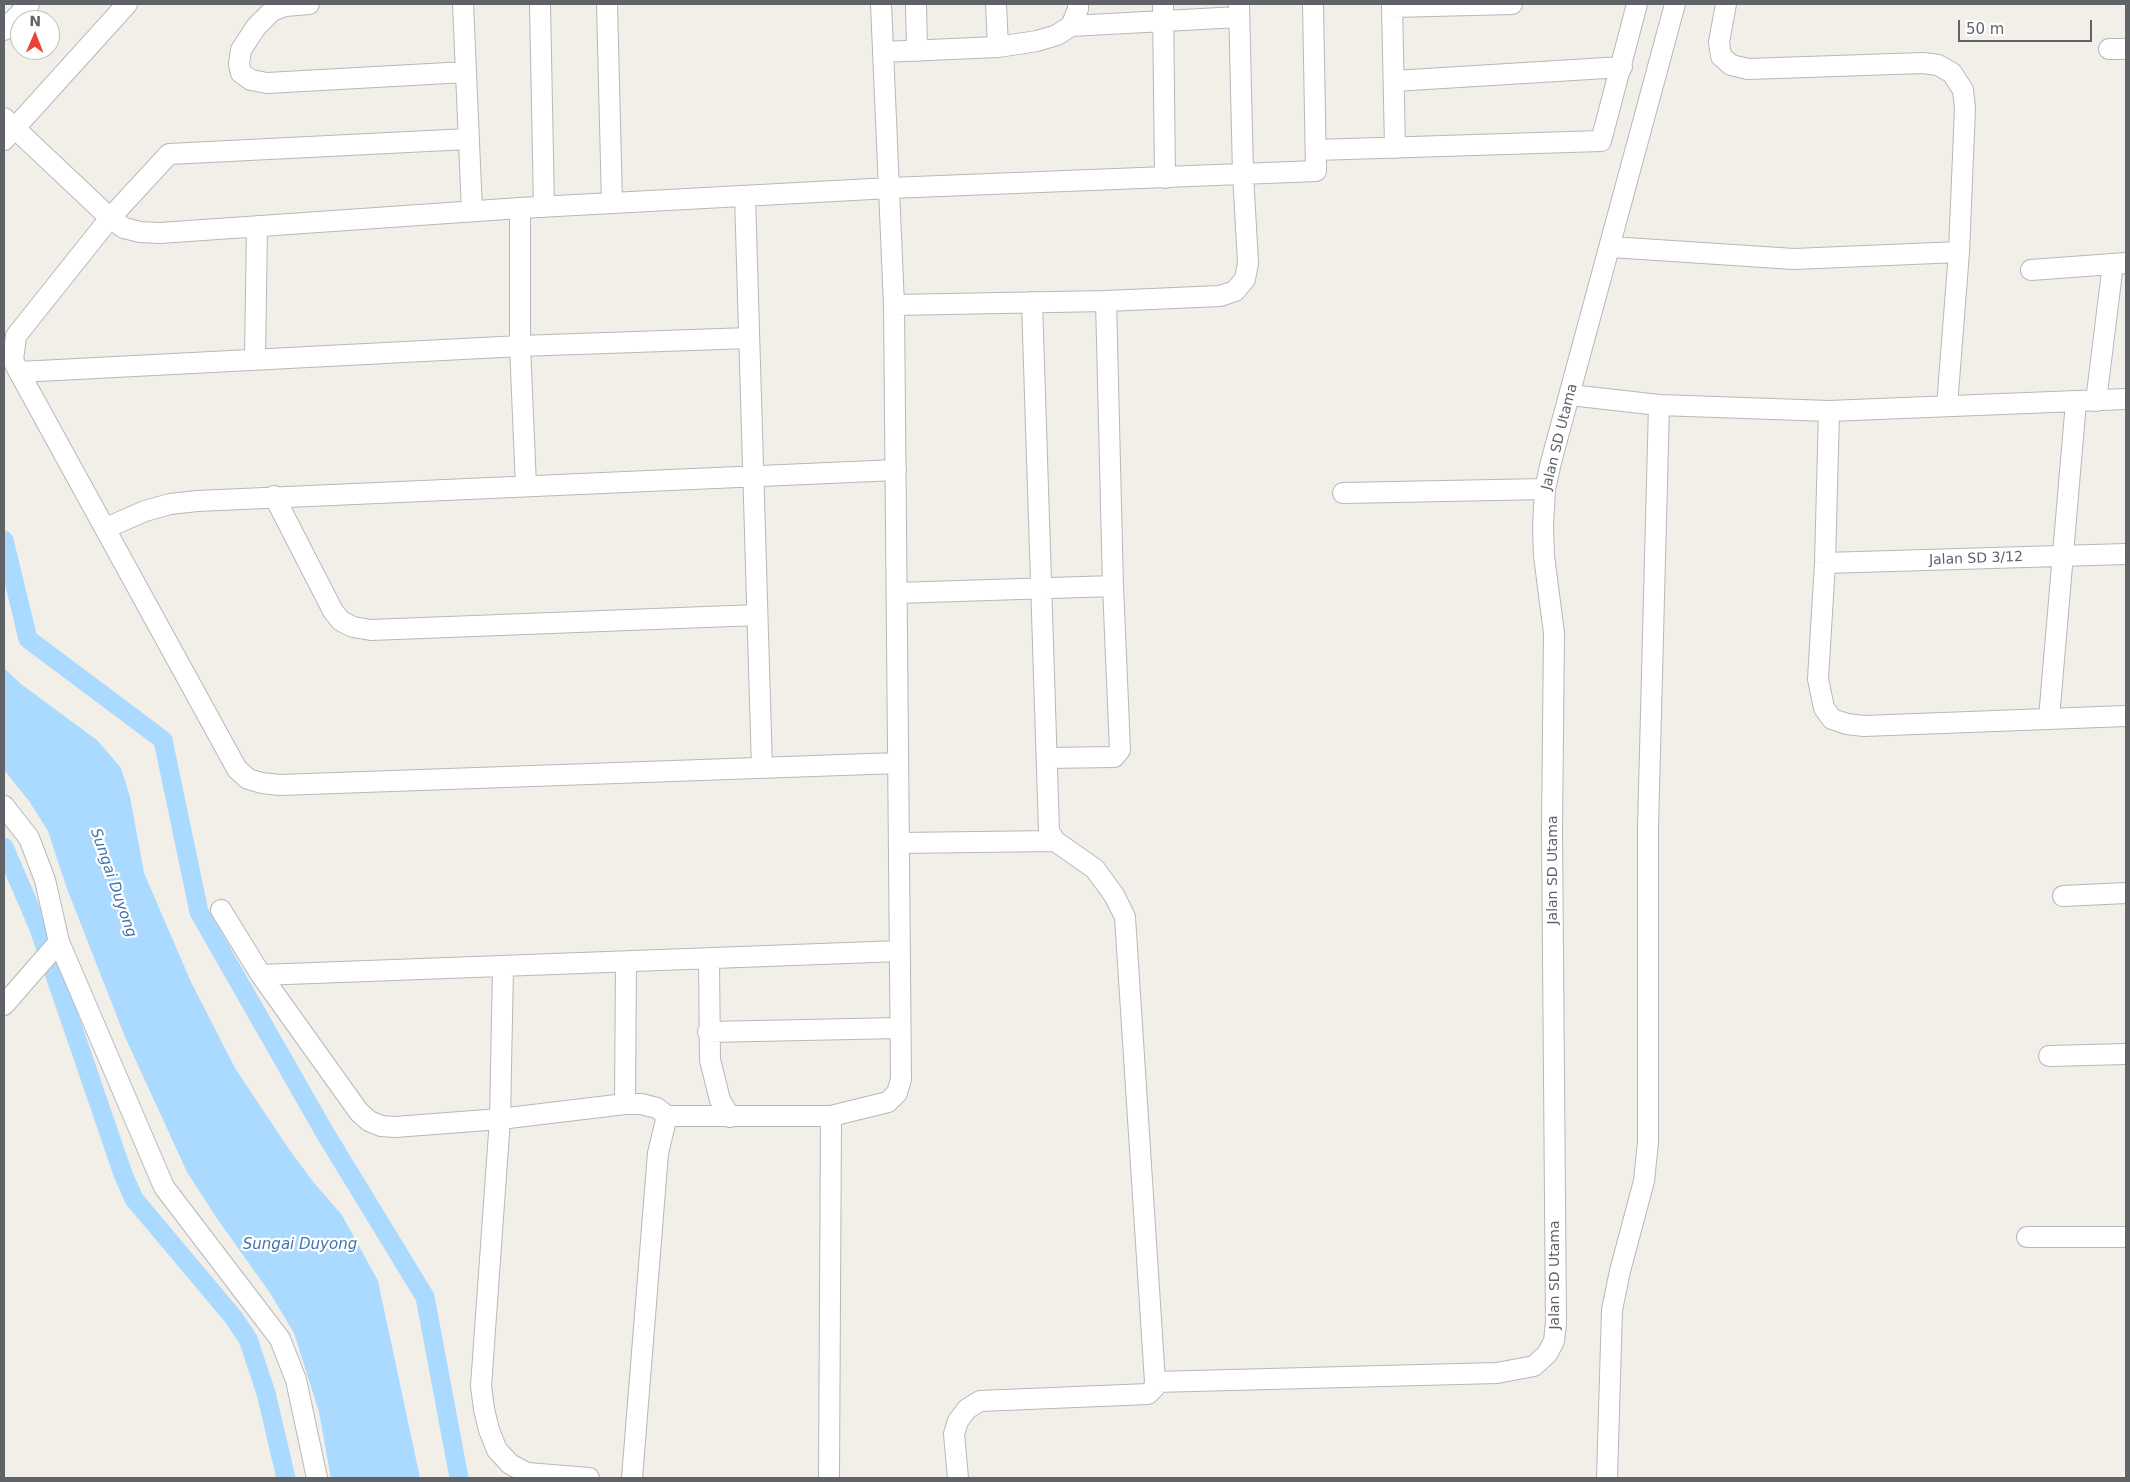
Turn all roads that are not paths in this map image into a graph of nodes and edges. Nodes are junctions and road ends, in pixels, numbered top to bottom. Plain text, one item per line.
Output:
1 (29, 4) edge
2 (127, 4) edge
3 (309, 4) edge
4 (463, 4) edge
5 (540, 4) edge
6 (607, 4) edge
7 (881, 4) edge
8 (916, 4) edge
9 (996, 4) edge
10 (1078, 4) edge
11 (1313, 4) edge
12 (1512, 4) edge
13 (1637, 4) edge
14 (1675, 4) edge
15 (1726, 4) edge
16 (1392, 5) edge
17 (1239, 10) edge
18 (1163, 12) edge
19 (1071, 26) junction
20 (4, 30) edge
21 (998, 47) junction
22 (917, 50) junction
23 (883, 52) junction
24 (1622, 67) junction
25 (466, 72) junction
26 (1394, 81) junction
27 (8, 129) edge
28 (468, 139) junction
29 (1395, 148) junction
30 (1316, 150) junction
31 (1243, 174) junction
32 (1165, 178) junction
33 (890, 188) junction
34 (744, 196) junction
35 (612, 203) junction
36 (544, 207) junction
37 (520, 208) junction
38 (472, 211) junction
39 (110, 218) junction
40 (257, 226) junction
41 (1611, 247) junction
42 (1958, 252) junction
43 (2120, 263) edge
44 (2031, 270) dead end
45 (1106, 301) junction
46 (1032, 302) junction
47 (894, 305) junction
48 (749, 338) junction
49 (520, 346) junction
50 (255, 358) junction
51 (19, 372) junction
52 (1570, 394) junction
53 (2126, 400) edge
54 (2086, 402) junction
55 (1659, 405) junction
56 (1948, 406) junction
57 (1829, 411) junction
58 (896, 470) junction
59 (753, 476) junction
60 (526, 486) junction
61 (1545, 489) junction
62 (1343, 493) dead end
63 (274, 496) junction
64 (106, 528) junction
65 (2126, 554) edge
66 (2063, 556) junction
67 (1825, 563) junction
68 (1113, 586) junction
69 (1041, 588) junction
70 (897, 593) junction
71 (757, 615) junction
72 (2126, 716) edge
73 (2049, 718) junction
74 (1047, 758) junction
75 (898, 763) junction
76 (762, 768) junction
77 (4, 806) edge
78 (1055, 841) junction
79 (899, 842) junction
80 (2126, 893) edge
81 (2063, 896) dead end
82 (221, 910) dead end
83 (55, 947) junction
84 (900, 951) junction
85 (708, 959) junction
86 (626, 962) junction
87 (503, 967) junction
88 (261, 974) junction
89 (4, 1006) edge
90 (900, 1028) junction
91 (708, 1032) junction
92 (2126, 1054) edge
93 (2049, 1056) dead end
94 (625, 1104) junction
95 (667, 1116) junction
96 (831, 1116) junction
97 (730, 1117) junction
98 (500, 1119) junction
99 (2027, 1237) dead end
100 (2126, 1237) edge
101 (1155, 1382) junction
102 (317, 1478) edge
103 (589, 1478) edge
104 (632, 1478) edge
105 (829, 1478) edge
106 (958, 1478) edge
107 (1607, 1478) edge

1 - 20 street
2 - 27 street
3 - 25 street
4 - 25 street
5 - 36 street
6 - 35 street
7 - 23 street
8 - 22 street
9 - 21 street
10 - 19 street
11 - 30 street
12 - 16 street
13 - 24 street
14 - 41 street, Jalan SD Utama
15 - 42 street
16 - 26 street
17 - 18 street
17 - 31 street
18 - 19 street
18 - 32 street
19 - 21 street
21 - 22 street
22 - 23 street
23 - 33 street
24 - 26 street
24 - 29 street
25 - 28 street
26 - 29 street
27 - 39 street
28 - 38 street
28 - 39 street
29 - 30 street
30 - 31 street
31 - 32 street
31 - 45 street
32 - 33 street
33 - 34 street
33 - 47 street
34 - 35 street
34 - 48 street
35 - 36 street
36 - 37 street
37 - 38 street
37 - 49 street
38 - 40 street
39 - 40 street
39 - 51 street
40 - 50 street
41 - 42 street
41 - 52 street, Jalan SD Utama
42 - 56 street
43 - 44 street
43 - 54 street
45 - 46 street
45 - 68 street
46 - 47 street
46 - 69 street
47 - 58 street
48 - 49 street
48 - 59 street
49 - 50 street
49 - 60 street
50 - 51 street
51 - 64 street
52 - 55 street
52 - 61 street, Jalan SD Utama
53 - 54 street
54 - 56 street
54 - 66 street
55 - 57 street
55 - 107 street
56 - 57 street
57 - 67 street
58 - 59 street
58 - 70 street
59 - 60 street
59 - 71 street
60 - 63 street
61 - 62 street
61 - 101 street, Jalan SD Utama
63 - 64 street
63 - 71 street
64 - 76 street
65 - 66 street, Jalan SD 3/12
66 - 67 street, Jalan SD 3/12
66 - 73 street
67 - 73 street
68 - 69 street
68 - 74 street
69 - 70 street
69 - 74 street
70 - 75 street
71 - 76 street
72 - 73 street
74 - 78 street
75 - 76 street
75 - 79 street
77 - 83 street
78 - 79 street
78 - 101 street
79 - 84 street
80 - 81 street
82 - 88 street
83 - 89 street
83 - 102 street
84 - 85 street
84 - 90 street
85 - 86 street
85 - 91 street
86 - 87 street
86 - 94 street
87 - 88 street
87 - 98 street
88 - 98 street
90 - 91 street
90 - 96 street
91 - 97 street
92 - 93 street
94 - 95 street
94 - 98 street
95 - 97 street
95 - 104 street
96 - 97 street
96 - 105 street
98 - 103 street
99 - 100 street
101 - 106 street

